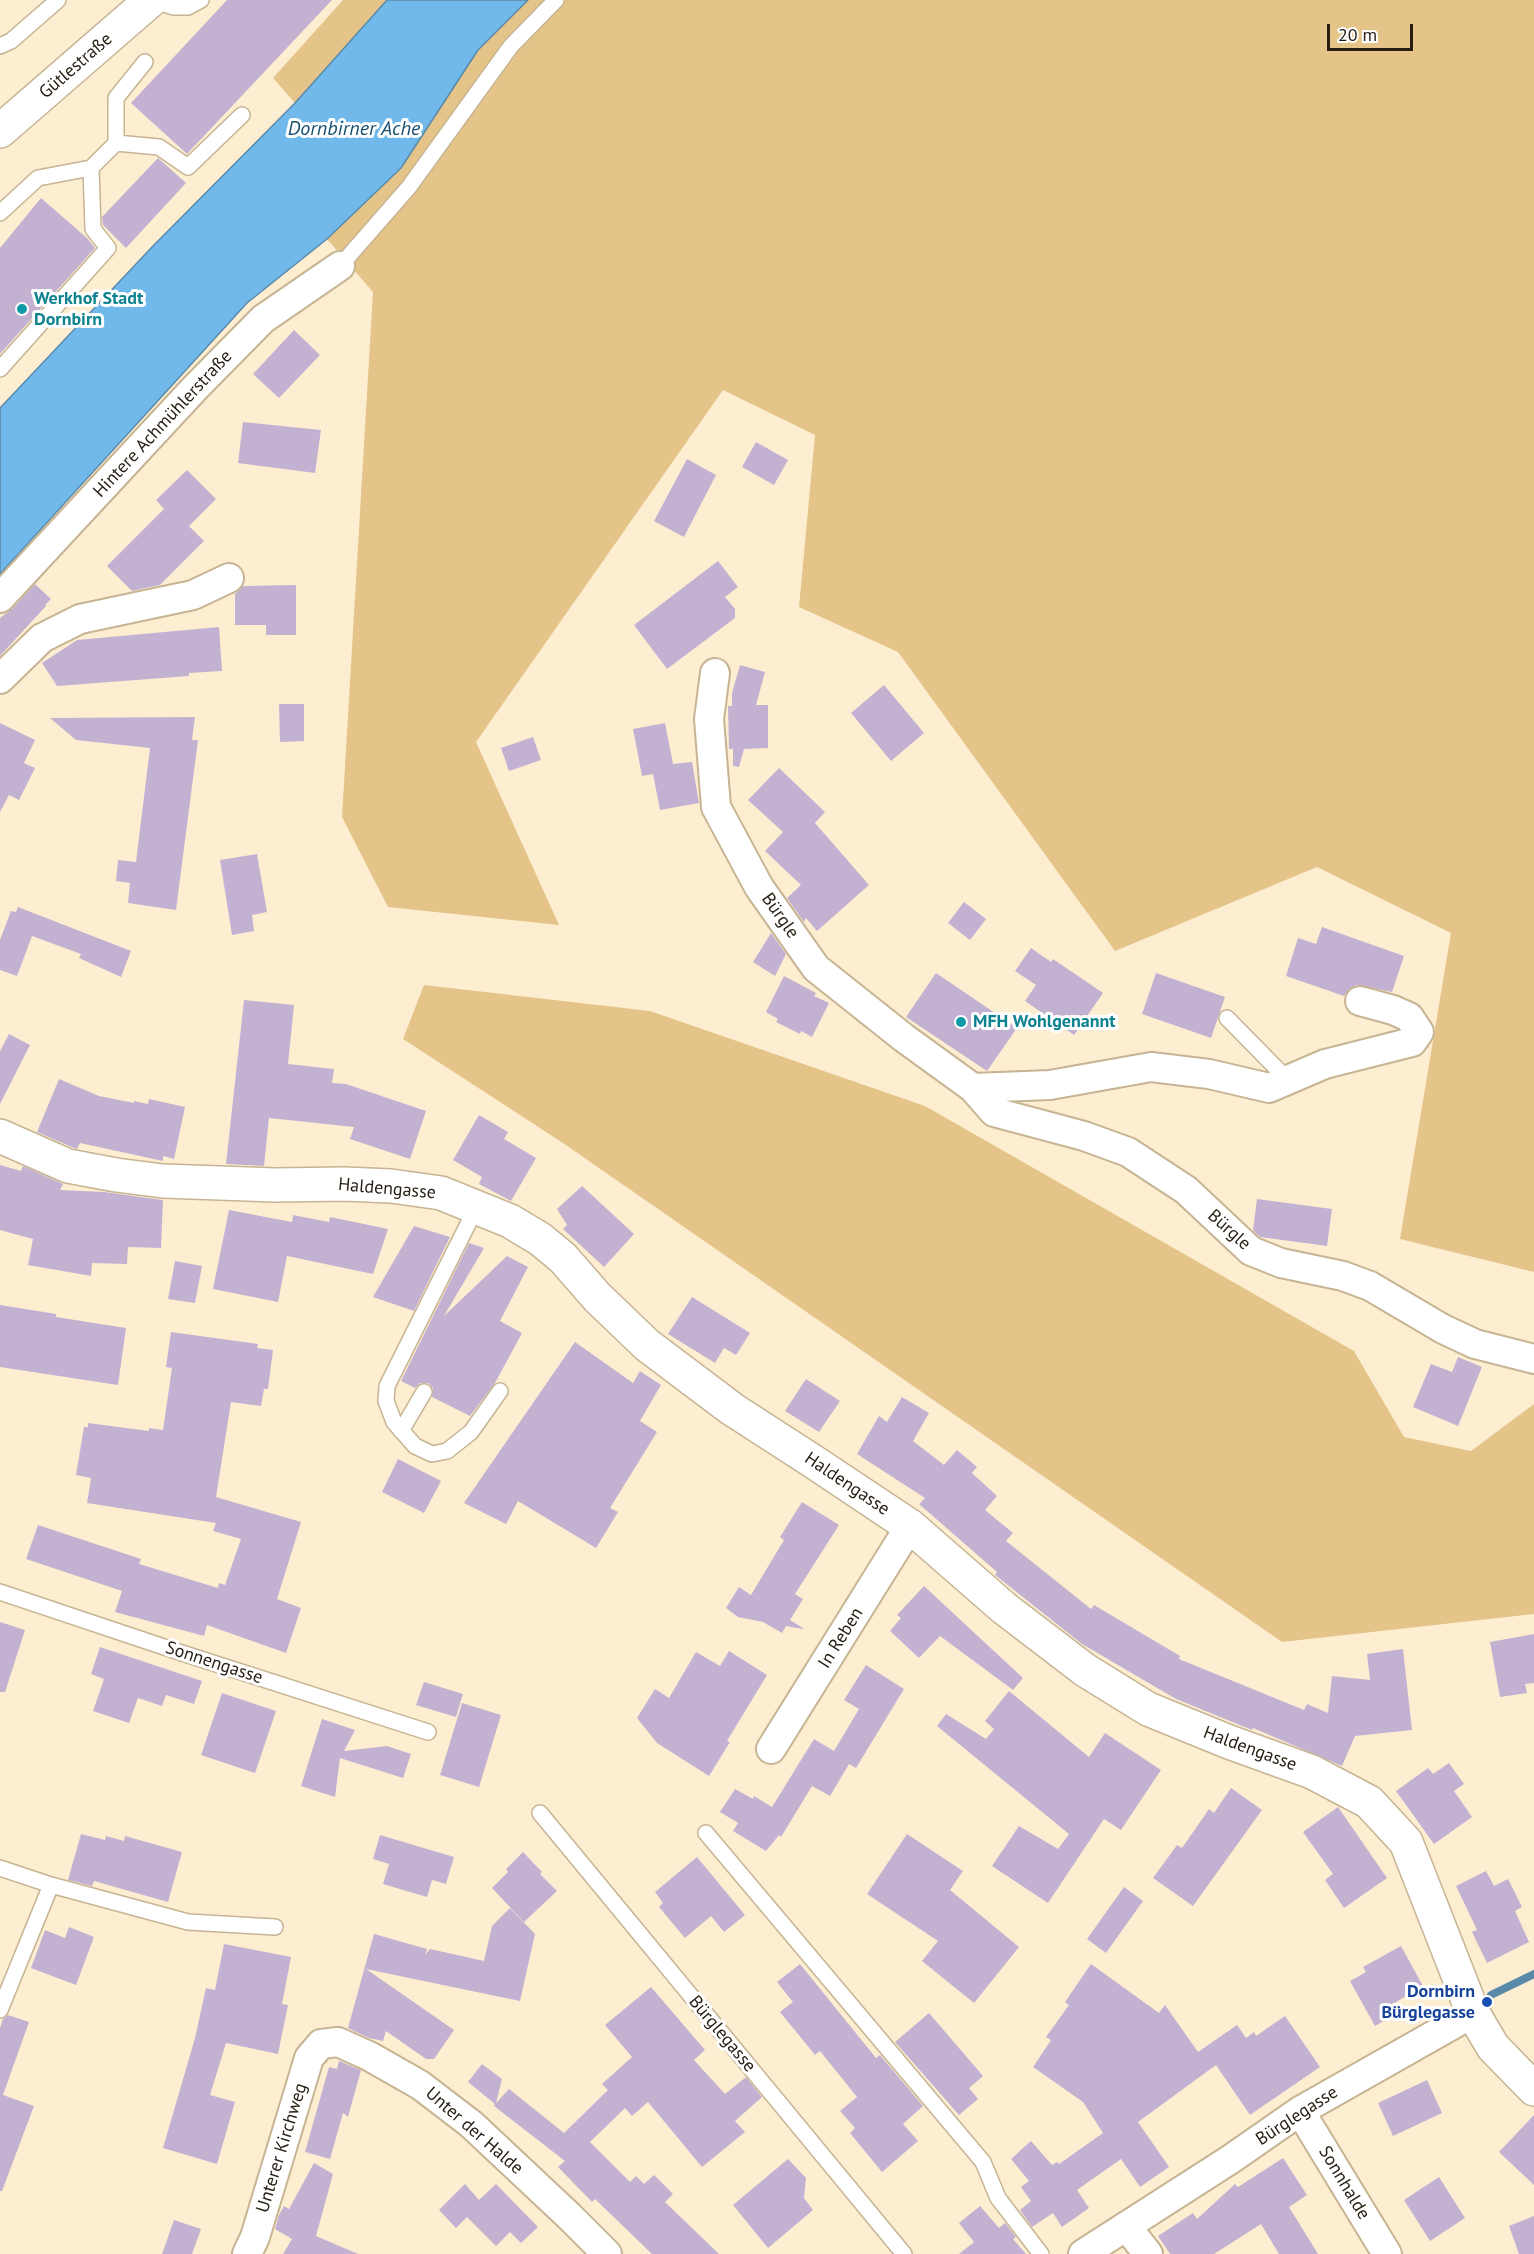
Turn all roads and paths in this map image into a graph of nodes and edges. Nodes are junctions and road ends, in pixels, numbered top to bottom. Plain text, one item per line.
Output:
1 (58, 0) edge
2 (151, 0) edge
3 (201, 0) edge
4 (556, 0) edge
5 (0, 46) edge
6 (145, 62) dead end
7 (242, 115) dead end
8 (0, 130) edge
9 (116, 143) junction
10 (92, 168) junction
11 (0, 213) edge
12 (340, 266) joint
13 (0, 369) edge
14 (229, 578) dead end
15 (0, 598) edge
16 (715, 673) dead end
17 (0, 679) edge
18 (1360, 1001) dead end
19 (1227, 1018) dead end
20 (1287, 1079) junction
21 (973, 1088) junction
22 (0, 1136) edge
23 (477, 1206) junction
24 (1534, 1359) edge
25 (500, 1391) dead end
26 (424, 1392) dead end
27 (401, 1431) junction
28 (910, 1526) junction
29 (0, 1592) edge
30 (428, 1732) dead end
31 (771, 1749) dead end
32 (540, 1813) dead end
33 (706, 1833) dead end
34 (0, 1868) edge
35 (51, 1885) junction
36 (275, 1927) dead end
37 (0, 2010) edge
38 (1473, 2013) junction
39 (321, 2044) joint
40 (1534, 2089) edge
41 (1300, 2111) junction
42 (1126, 2226) junction
43 (247, 2254) edge
44 (607, 2254) edge
45 (904, 2254) edge
46 (1041, 2254) edge
47 (1083, 2254) edge
48 (1148, 2254) edge
49 (1387, 2254) edge

1 - 5 lane
2 - 3 lane
2 - 8 street, Gütlestraße
4 - 12 lane
6 - 9 lane
7 - 9 lane
9 - 10 lane
10 - 11 lane
10 - 13 lane
12 - 15 street, Hintere Achmühlerstraße
14 - 17 street
16 - 21 street, Bürgle
18 - 20 street
19 - 20 lane
20 - 21 street
21 - 24 street, Bürgle
22 - 23 street, Haldengasse
23 - 27 lane
23 - 28 street, Haldengasse
25 - 27 lane
26 - 27 lane
28 - 31 street, In Reben
28 - 38 street, Haldengasse
29 - 30 lane, Sonnengasse
32 - 45 lane, Bürglegasse
33 - 46 lane
34 - 35 lane
35 - 36 lane
35 - 37 lane
38 - 40 street, Haldengasse
38 - 41 street, Bürglegasse
39 - 43 street, Unterer Kirchweg
39 - 44 street, Unter der Halde
41 - 42 street, Bürglegasse
41 - 49 street, Sonnhalde
42 - 47 street, Bürglegasse
42 - 48 street

